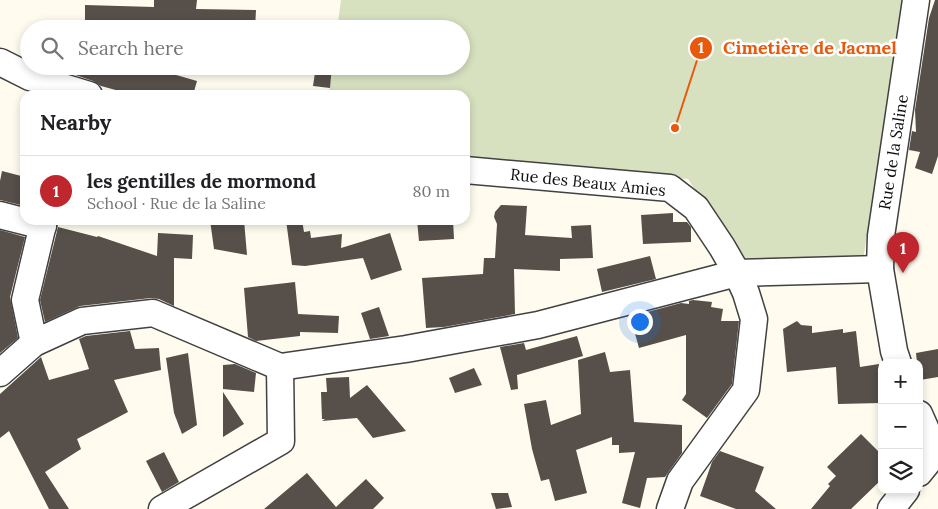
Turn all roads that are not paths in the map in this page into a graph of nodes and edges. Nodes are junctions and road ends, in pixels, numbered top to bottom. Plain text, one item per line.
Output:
1 (916, 0) edge
2 (0, 62) edge
3 (20, 72) edge
4 (26, 75) edge
5 (70, 90) edge
6 (470, 170) edge
7 (0, 215) edge
8 (20, 219) edge
9 (44, 225) edge
10 (880, 269) junction
11 (737, 273) junction
12 (34, 343) junction
13 (897, 359) edge
14 (280, 366) junction
15 (0, 373) edge
16 (923, 423) edge
17 (937, 455) edge
18 (923, 469) edge
19 (903, 494) edge
20 (162, 509) edge
21 (670, 509) edge
22 (891, 509) edge

1 - 10 street, Rue de la Saline
2 - 3 street
4 - 5 street
6 - 11 street, Rue des Beaux Amies
7 - 8 street
9 - 12 street
10 - 11 street
10 - 13 street, Rue de la Saline
11 - 14 street
11 - 21 street, Rue des Beaux Amies
12 - 14 street
12 - 15 street
14 - 20 street
16 - 17 street
17 - 18 street
19 - 22 street

